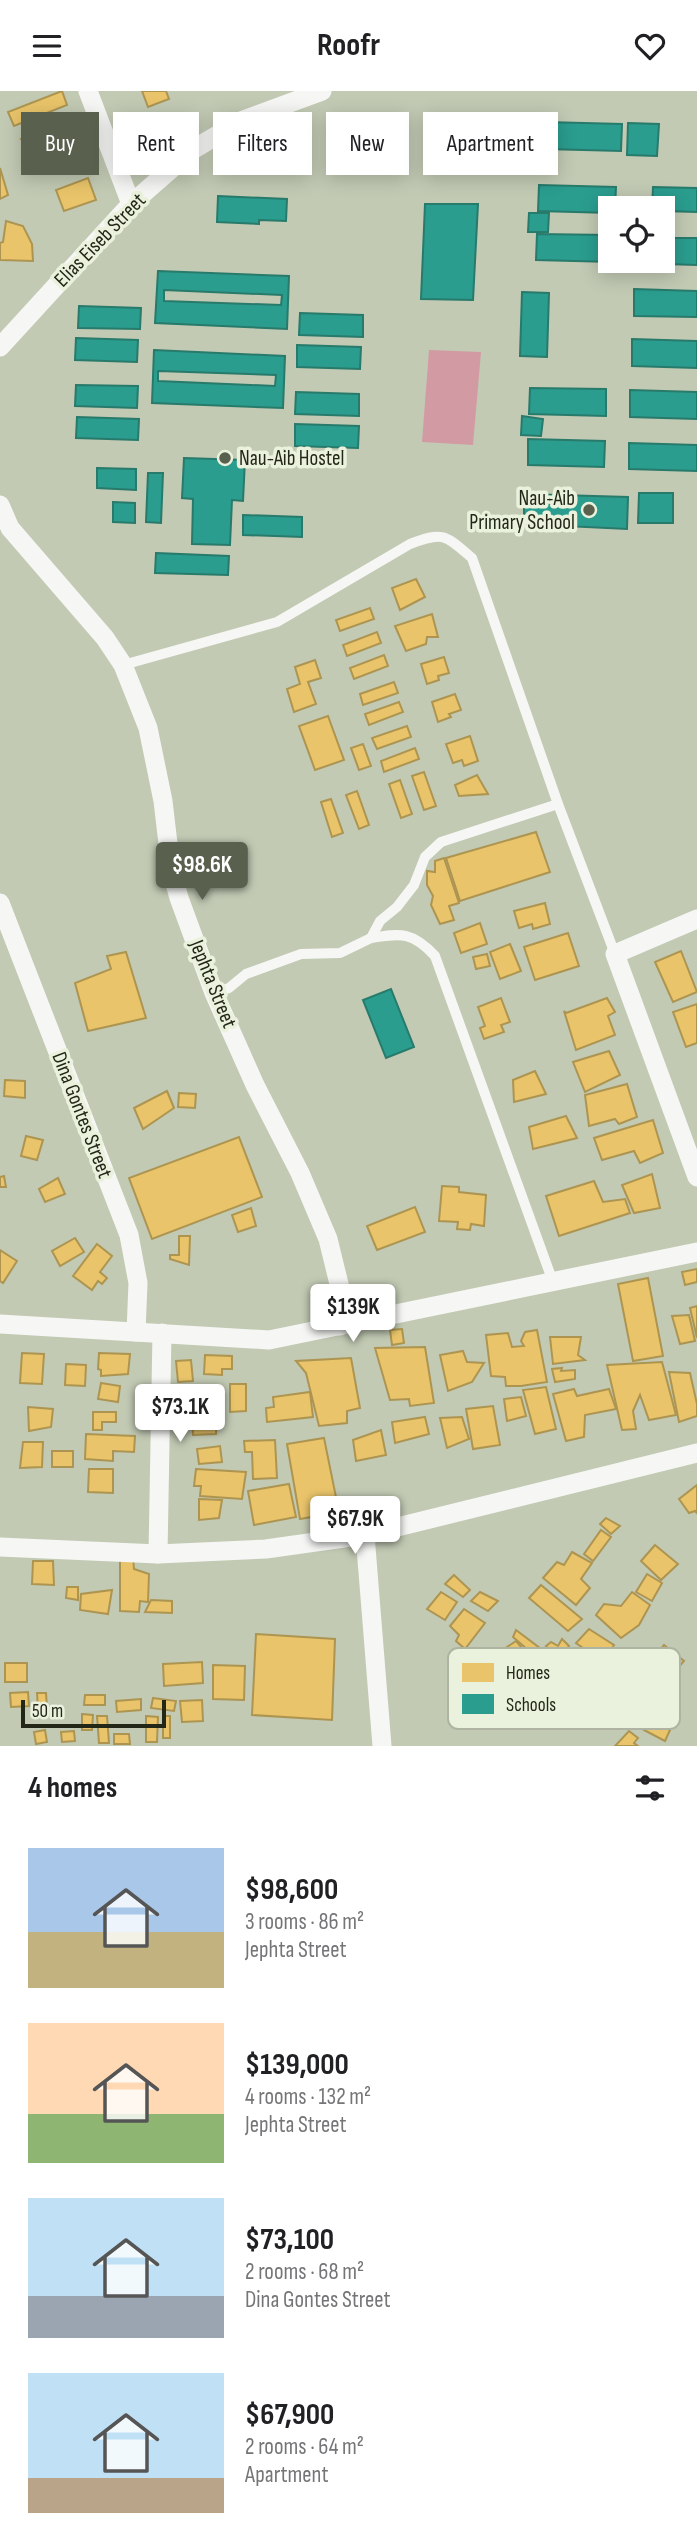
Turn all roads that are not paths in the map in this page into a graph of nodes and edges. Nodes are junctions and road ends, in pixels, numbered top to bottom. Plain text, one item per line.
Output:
1 (88, 91) edge
2 (309, 93) edge
3 (131, 204) junction
4 (0, 347) edge
5 (0, 505) edge
6 (123, 665) junction
7 (558, 804) junction
8 (0, 903) edge
9 (697, 919) edge
10 (372, 938) junction
11 (615, 954) junction
12 (214, 993) junction
13 (697, 1177) edge
14 (697, 1252) edge
15 (553, 1282) junction
16 (0, 1324) edge
17 (340, 1326) junction
18 (136, 1332) junction
19 (162, 1333) junction
20 (697, 1453) edge
21 (365, 1535) junction
22 (0, 1547) edge
23 (158, 1554) junction
24 (382, 1746) edge

1 - 3 street
2 - 3 street, Elias Eiseb Street
3 - 4 street, Elias Eiseb Street
5 - 6 street, Jephta Street
6 - 7 lane
6 - 12 street, Jephta Street
7 - 10 lane
7 - 11 lane
8 - 18 street, Dina Gontes Street
9 - 11 street
10 - 12 lane
10 - 15 lane
11 - 13 street
12 - 17 street, Jephta Street
14 - 15 street
15 - 17 street
16 - 18 street
17 - 19 street
18 - 19 street
19 - 23 street
20 - 21 street
21 - 23 street
21 - 24 street
22 - 23 street

